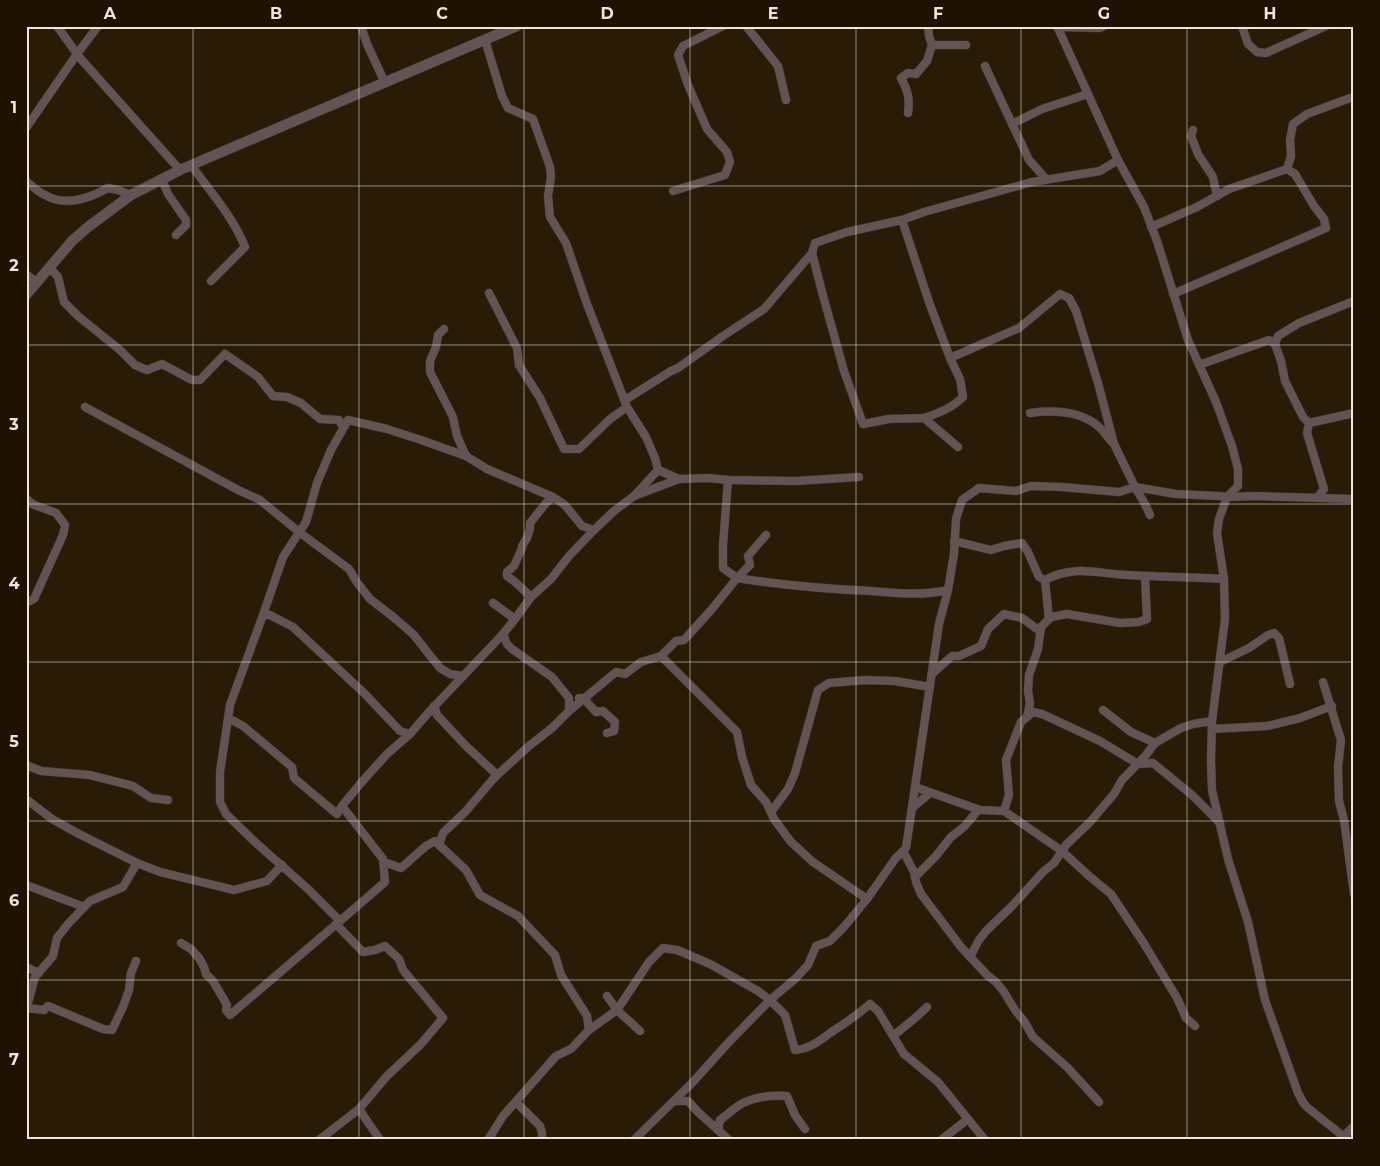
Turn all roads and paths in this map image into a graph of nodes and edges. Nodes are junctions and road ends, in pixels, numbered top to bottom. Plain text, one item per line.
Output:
1 (58, 26) edge
2 (98, 26) edge
3 (361, 26) edge
4 (517, 26) edge
5 (723, 26) edge
6 (746, 26) edge
7 (928, 26) edge
8 (1104, 26) edge
9 (1242, 26) edge
10 (1326, 26) edge
11 (1057, 27) edge
12 (486, 40) junction
13 (932, 45) junction
14 (966, 45) dead end
15 (77, 54) junction
16 (986, 66) dead end
17 (385, 83) junction
18 (1088, 94) junction
19 (1353, 96) edge
20 (786, 100) dead end
21 (908, 113) dead end
22 (1012, 124) junction
23 (26, 128) edge
24 (1193, 130) dead end
25 (1118, 160) junction
26 (191, 165) junction
27 (1287, 169) junction
28 (180, 170) junction
29 (1046, 179) junction
30 (162, 180) junction
31 (26, 181) edge
32 (673, 191) dead end
33 (131, 195) junction
34 (1217, 196) junction
35 (902, 220) junction
36 (1152, 227) junction
37 (176, 235) dead end
38 (812, 253) junction
39 (49, 267) junction
40 (26, 274) edge
41 (212, 281) dead end
42 (36, 282) junction
43 (489, 293) dead end
44 (1173, 294) junction
45 (26, 295) edge
46 (1354, 301) edge
47 (444, 329) dead end
48 (1272, 342) junction
49 (950, 358) junction
50 (1199, 365) junction
51 (626, 404) junction
52 (86, 407) dead end
53 (1354, 413) edge
54 (1030, 414) dead end
55 (924, 418) junction
56 (1309, 423) junction
57 (343, 427) junction
58 (1114, 444) junction
59 (958, 447) dead end
60 (466, 456) junction
61 (658, 470) junction
62 (859, 477) dead end
63 (679, 479) junction
64 (728, 480) junction
65 (1135, 487) junction
66 (634, 496) junction
67 (553, 497) junction
68 (1227, 497) junction
69 (26, 498) edge
70 (1317, 498) junction
71 (1354, 499) edge
72 (1150, 515) dead end
73 (594, 530) junction
74 (299, 532) junction
75 (766, 536) dead end
76 (954, 542) junction
77 (1145, 576) junction
78 (737, 578) junction
79 (1224, 579) junction
80 (1045, 580) junction
81 (948, 590) junction
82 (531, 597) junction
83 (26, 603) edge
84 (493, 603) dead end
85 (263, 615) junction
86 (515, 619) junction
87 (1049, 619) junction
88 (1040, 631) junction
89 (503, 634) junction
90 (661, 656) junction
91 (1220, 662) junction
92 (932, 674) junction
93 (463, 676) junction
94 (1324, 682) dead end
95 (1290, 684) dead end
96 (930, 687) junction
97 (569, 698) junction
98 (583, 698) junction
99 (434, 706) junction
100 (1332, 706) junction
101 (1102, 710) dead end
102 (569, 711) junction
103 (1027, 717) junction
104 (228, 718) junction
105 (1212, 725) junction
106 (607, 732) dead end
107 (410, 734) junction
108 (1155, 743) junction
109 (1138, 764) junction
110 (26, 765) edge
111 (494, 778) junction
112 (915, 787) junction
113 (930, 793) junction
114 (26, 799) edge
115 (168, 800) dead end
116 (342, 806) junction
117 (912, 808) junction
118 (978, 810) junction
119 (1004, 811) junction
120 (771, 812) junction
121 (1220, 823) junction
122 (439, 845) junction
123 (903, 851) junction
124 (1062, 851) junction
125 (384, 862) junction
126 (137, 863) junction
127 (282, 865) junction
128 (915, 877) junction
129 (26, 885) edge
130 (1354, 894) edge
131 (867, 899) junction
132 (84, 907) junction
133 (338, 922) junction
134 (181, 943) dead end
135 (970, 957) junction
136 (136, 961) dead end
137 (26, 967) edge
138 (39, 973) junction
139 (607, 996) dead end
140 (770, 1000) junction
141 (928, 1007) dead end
142 (26, 1009) edge
143 (617, 1010) junction
144 (1195, 1026) dead end
145 (589, 1030) junction
146 (640, 1031) dead end
147 (893, 1036) junction
148 (674, 1101) junction
149 (516, 1102) junction
150 (1099, 1102) dead end
151 (359, 1109) junction
152 (968, 1119) junction
153 (805, 1128) dead end
154 (718, 1130) junction
155 (1348, 1135) edge
156 (318, 1140) edge
157 (380, 1140) edge
158 (488, 1140) edge
159 (542, 1140) edge
160 (634, 1140) edge
161 (729, 1140) edge
162 (941, 1140) edge
163 (986, 1140) edge

1 - 15 street
2 - 15 street
3 - 17 street
4 - 12 street
5 - 32 street
6 - 20 street
7 - 13 street
8 - 11 street
9 - 10 street
11 - 18 street
12 - 17 street
12 - 51 street
13 - 14 street
13 - 21 street
15 - 23 street
15 - 28 street
16 - 22 street
17 - 26 street
18 - 22 street
18 - 25 street
19 - 27 street
22 - 29 street
24 - 34 street
25 - 29 street
25 - 36 street
26 - 28 street
26 - 41 street
27 - 34 street
27 - 44 street
28 - 30 street
29 - 35 street
30 - 33 street
30 - 37 street
31 - 33 street
33 - 39 street
34 - 36 street
35 - 38 street
35 - 49 street
36 - 44 street
38 - 51 street
38 - 55 street
39 - 42 street
39 - 57 street
40 - 42 street
42 - 45 street
43 - 51 street
44 - 50 street
46 - 48 street
47 - 60 street
48 - 50 street
48 - 56 street
49 - 55 street
49 - 58 street
50 - 68 street
51 - 61 street
52 - 74 street
53 - 56 street
54 - 58 street
55 - 59 street
56 - 70 street
57 - 60 street
57 - 74 street
58 - 65 street
60 - 67 street
61 - 63 street
61 - 66 street
62 - 64 street
63 - 64 street
63 - 66 street
64 - 78 street
65 - 68 street
65 - 72 street
65 - 76 street
66 - 73 street
67 - 73 street
67 - 82 street
68 - 70 street
68 - 79 street
69 - 83 street
70 - 71 street
73 - 82 street
74 - 85 street
74 - 93 street
75 - 78 street
76 - 80 street
76 - 81 street
77 - 79 street
77 - 80 street
77 - 87 street
78 - 81 street
78 - 90 street
79 - 91 street
80 - 87 street
81 - 92 street
82 - 86 street
84 - 86 street
85 - 104 street
85 - 107 street
86 - 89 street
87 - 88 street
88 - 92 street
88 - 103 street
89 - 93 street
89 - 97 street
90 - 98 street
90 - 120 street
91 - 95 street
91 - 105 street
92 - 96 street
93 - 99 street
94 - 100 street
96 - 112 street
96 - 120 street
97 - 98 street
97 - 102 street
98 - 102 street
98 - 106 street
99 - 107 street
99 - 111 street
100 - 105 street
100 - 130 street
101 - 108 street
102 - 111 street
103 - 109 street
103 - 119 street
104 - 116 street
104 - 127 street
105 - 108 street
105 - 121 street
107 - 116 street
108 - 109 street
109 - 121 street
109 - 124 street
110 - 115 street
111 - 122 street
112 - 113 street
112 - 117 street
113 - 117 street
113 - 118 street
114 - 126 street
116 - 125 street
117 - 123 street
118 - 119 street
118 - 128 street
119 - 124 street
120 - 131 street
121 - 155 street
122 - 125 street
122 - 145 street
123 - 128 street
123 - 131 street
124 - 135 street
124 - 144 street
125 - 133 street
126 - 127 street
126 - 132 street
127 - 133 street
128 - 135 street
129 - 132 street
131 - 140 street
132 - 138 street
133 - 134 street
133 - 151 street
135 - 150 street
136 - 142 street
137 - 138 street
138 - 142 street
139 - 143 street
140 - 143 street
140 - 147 street
140 - 148 street
141 - 147 street
143 - 145 street
143 - 146 street
145 - 149 street
147 - 152 street
148 - 154 street
148 - 160 street
149 - 158 street
149 - 159 street
151 - 156 street
151 - 157 street
152 - 162 street
152 - 163 street
153 - 154 street
154 - 161 street

